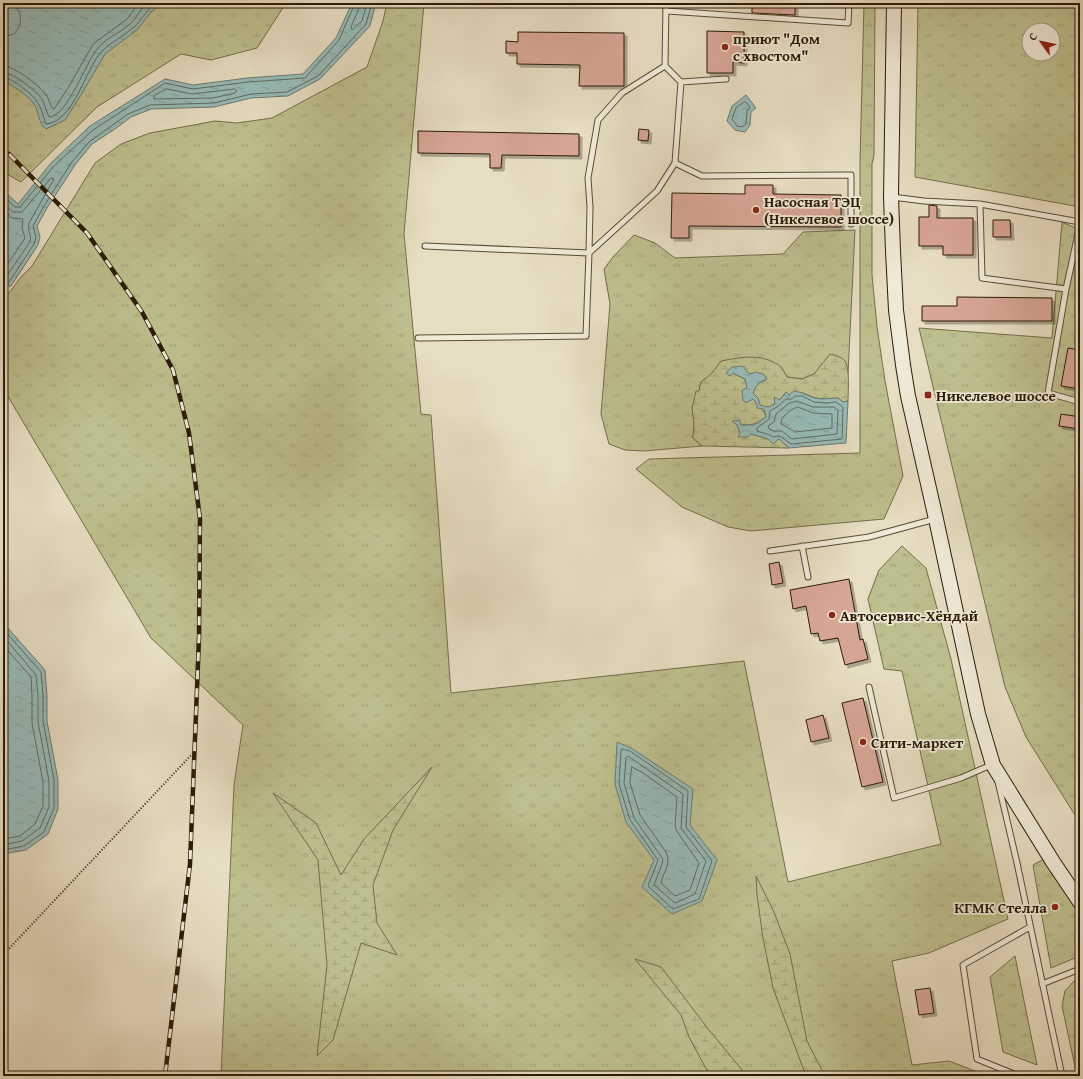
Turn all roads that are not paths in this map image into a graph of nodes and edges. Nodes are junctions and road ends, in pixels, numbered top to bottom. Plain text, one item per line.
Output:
1 (666, 3) edge
2 (849, 3) edge
3 (894, 3) edge
4 (667, 11) junction
5 (665, 66) junction
6 (726, 79) dead end
7 (681, 82) junction
8 (675, 163) junction
9 (891, 197) junction
10 (980, 204) junction
11 (1080, 222) edge
12 (851, 224) dead end
13 (1080, 226) edge
14 (425, 246) dead end
15 (590, 253) junction
16 (1066, 290) junction
17 (418, 338) dead end
18 (1080, 402) edge
19 (936, 519) junction
20 (802, 546) junction
21 (770, 551) dead end
22 (808, 577) dead end
23 (869, 687) dead end
24 (993, 764) junction
25 (1080, 902) edge
26 (1030, 927) junction
27 (1080, 969) edge
28 (1042, 984) junction
29 (1019, 1076) edge
30 (1062, 1076) edge

1 - 4 lane
2 - 4 lane
3 - 9 main road
4 - 5 lane
5 - 7 lane
5 - 15 lane
6 - 7 lane
7 - 8 lane
8 - 12 lane
8 - 15 lane
9 - 10 lane
9 - 19 main road
10 - 11 lane
10 - 16 lane
13 - 16 lane
14 - 15 lane
15 - 17 lane
16 - 18 lane
19 - 20 lane
19 - 24 main road
20 - 21 lane
20 - 22 lane
23 - 24 lane
24 - 25 main road
24 - 26 lane
26 - 28 lane
26 - 29 lane
27 - 28 lane
28 - 30 lane

